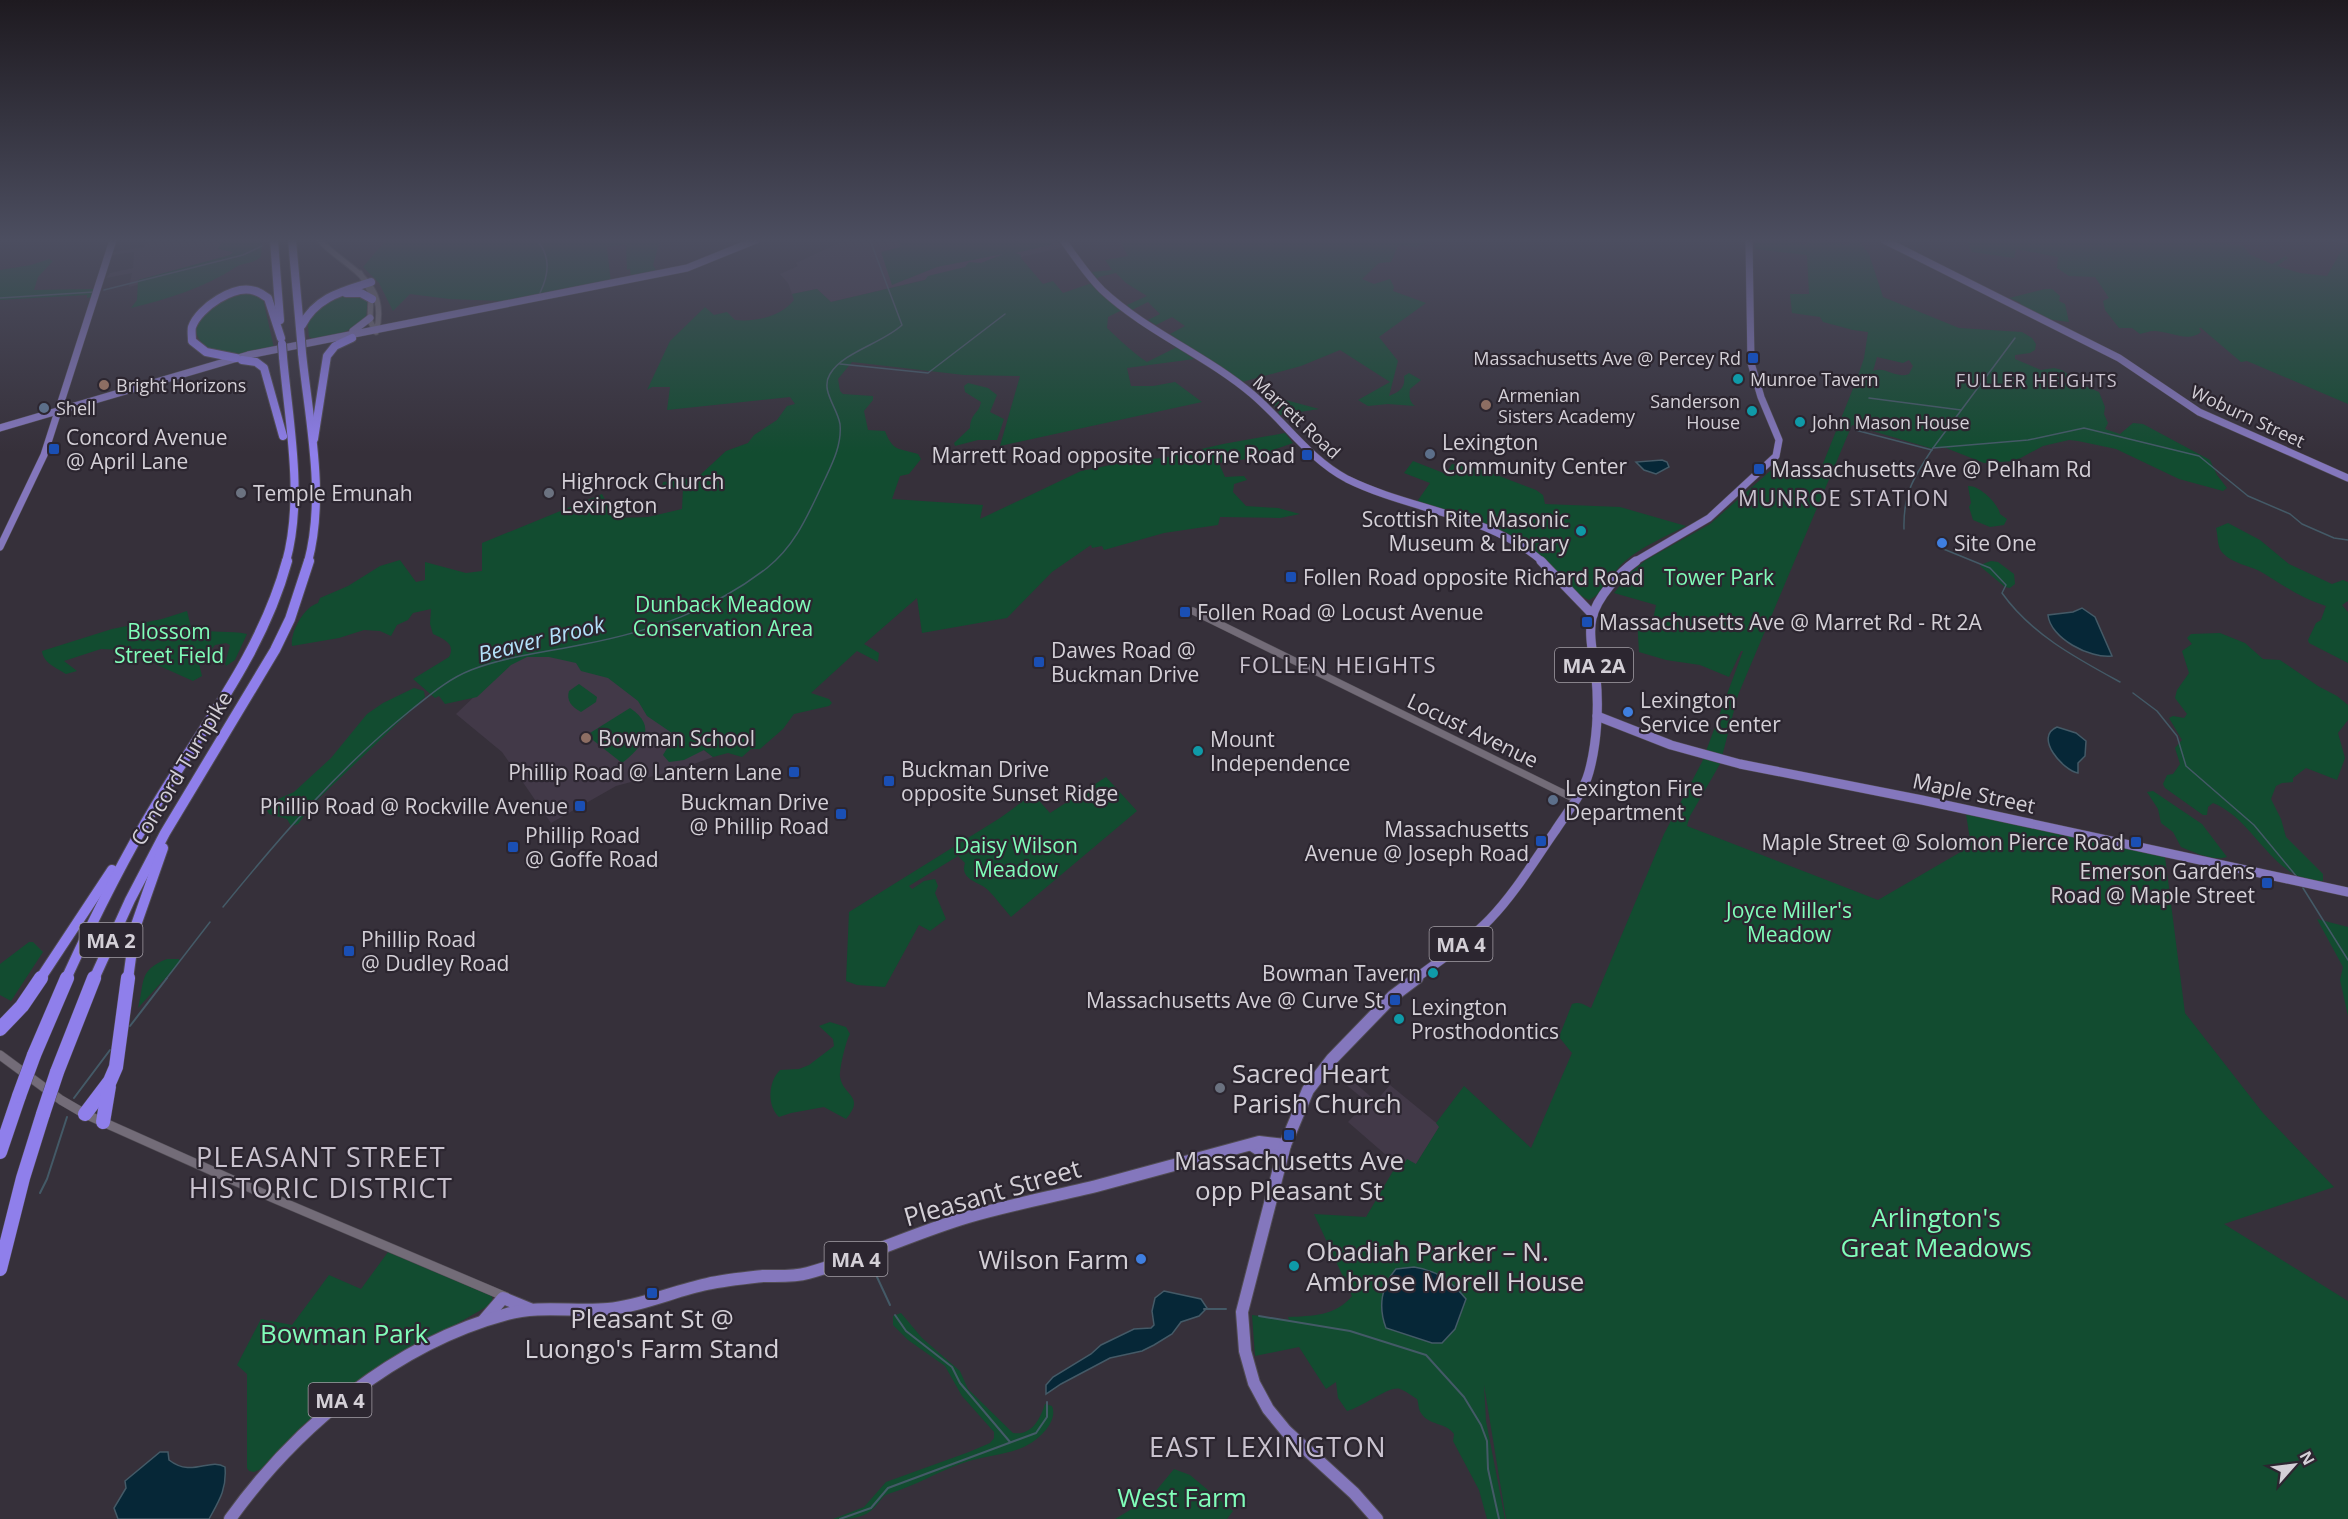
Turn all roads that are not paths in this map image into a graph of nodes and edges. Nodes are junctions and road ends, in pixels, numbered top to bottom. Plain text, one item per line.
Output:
1 (91, 311) edge
2 (202, 311) edge
3 (271, 311) edge
4 (279, 311) edge
5 (299, 311) edge
6 (308, 311) edge
7 (371, 311) edge
8 (376, 311) edge
9 (475, 311) edge
10 (1129, 311) edge
11 (1750, 311) edge
12 (2025, 311) edge
13 (370, 318) junction
14 (376, 330) junction
15 (301, 335) junction
16 (347, 337) junction
17 (281, 341) junction
18 (239, 359) junction
19 (60, 411) junction
20 (0, 428) edge
21 (290, 449) junction
22 (311, 451) junction
23 (2348, 478) edge
24 (0, 547) edge
25 (1193, 611) dead end
26 (1593, 615) junction
27 (1597, 716) junction
28 (1577, 800) junction
29 (175, 814) junction
30 (138, 836) junction
31 (2348, 892) edge
32 (15, 1015) junction
33 (0, 1021) edge
34 (0, 1029) edge
35 (0, 1054) edge
36 (111, 1079) junction
37 (85, 1114) junction
38 (103, 1122) junction
39 (1284, 1149) junction
40 (0, 1152) edge
41 (0, 1269) edge
42 (502, 1304) junction
43 (230, 1519) edge
44 (1377, 1519) edge

1 - 19 main road
2 - 18 highway
3 - 17 highway
4 - 17 highway, Concord Turnpike / MA 2
5 - 15 highway, Concord Turnpike / MA 2
6 - 15 highway
7 - 13 street
8 - 14 street
9 - 14 main road
10 - 26 main road, Marrett Road
11 - 26 main road
12 - 23 main road, Woburn Street
13 - 14 street
13 - 16 main road
14 - 16 main road
15 - 22 highway, Concord Turnpike / MA 2, bridge
16 - 18 main road
16 - 22 highway
17 - 21 highway, Concord Turnpike / MA 2, bridge
18 - 19 main road
18 - 21 highway
19 - 20 main road
19 - 24 main road
21 - 30 highway, Concord Turnpike / MA 2
22 - 29 highway, Concord Turnpike / MA 2
25 - 28 street, Locust Avenue
26 - 27 main road, MA 2A
27 - 28 main road, MA 4
27 - 31 main road, Maple Street
28 - 39 main road, MA 4
29 - 36 highway
29 - 41 highway, Concord Turnpike / MA 2, bridge
30 - 32 highway
30 - 40 highway, Concord Turnpike / MA 2, bridge
32 - 33 highway
32 - 34 highway
35 - 37 street
36 - 37 highway
36 - 38 highway
37 - 38 street
38 - 42 street
39 - 42 main road, Pleasant Street / MA 4
39 - 44 main road
42 - 43 main road, MA 4

